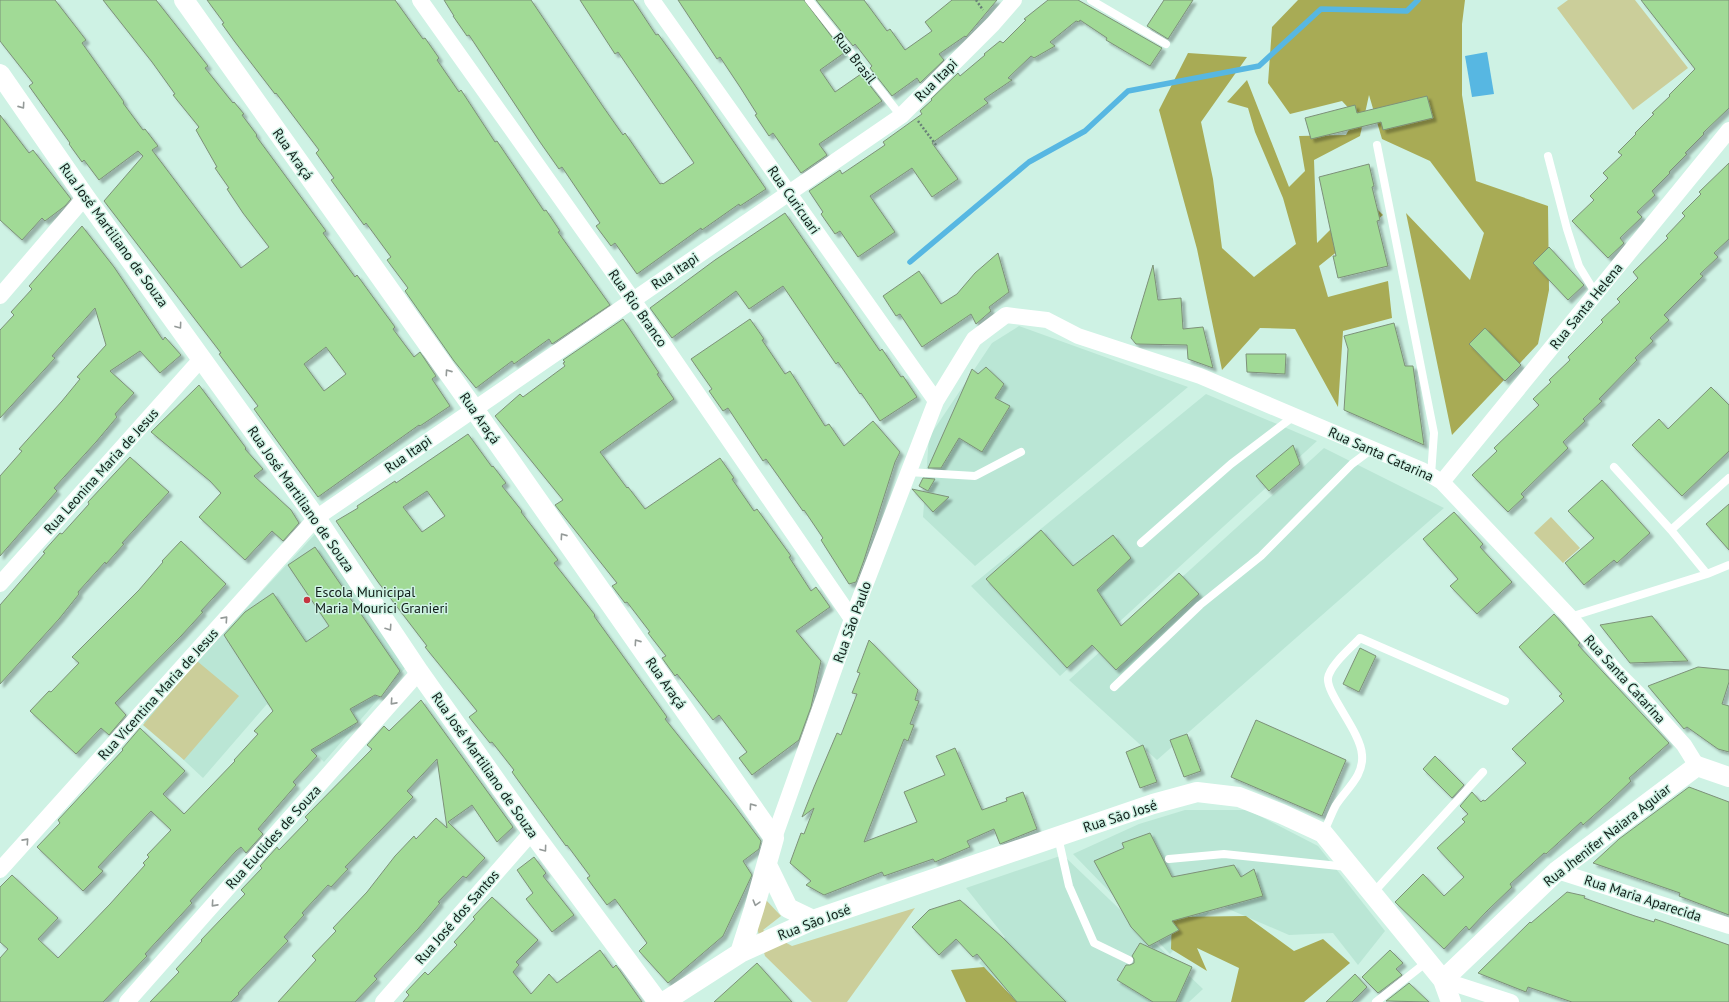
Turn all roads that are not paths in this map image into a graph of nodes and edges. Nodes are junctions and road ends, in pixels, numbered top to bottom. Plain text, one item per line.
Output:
1 (184, 0) edge
2 (420, 0) edge
3 (652, 0) edge
4 (809, 0) edge
5 (1014, 0) edge
6 (1090, 0) edge
7 (1166, 44) dead end
8 (0, 74) edge
9 (904, 112) junction
10 (1729, 130) edge
11 (1377, 145) dead end
12 (1548, 156) dead end
13 (789, 193) junction
14 (86, 197) junction
15 (1596, 294) junction
16 (0, 296) edge
17 (633, 300) junction
18 (1006, 315) joint
19 (202, 358) junction
20 (936, 401) junction
21 (474, 409) junction
22 (1294, 416) junction
23 (1372, 449) junction
24 (1021, 452) dead end
25 (1614, 467) dead end
26 (908, 472) junction
27 (1729, 478) edge
28 (1436, 479) junction
29 (316, 518) junction
30 (1671, 530) junction
31 (1141, 543) dead end
32 (1729, 565) edge
33 (1707, 574) junction
34 (0, 584) edge
35 (1570, 617) junction
36 (852, 619) junction
37 (419, 672) junction
38 (1114, 687) dead end
39 (1505, 701) dead end
40 (1697, 766) junction
41 (1483, 772) dead end
42 (1729, 777) edge
43 (532, 832) junction
44 (1323, 833) junction
45 (1058, 836) junction
46 (774, 838) junction
47 (1169, 859) dead end
48 (767, 865) junction
49 (1352, 867) junction
50 (0, 870) edge
51 (1557, 871) junction
52 (1373, 893) junction
53 (813, 920) junction
54 (1729, 926) edge
55 (740, 953) junction
56 (1129, 960) dead end
57 (1428, 961) junction
58 (1443, 980) junction
59 (127, 1002) edge
60 (382, 1002) edge
61 (658, 1002) edge
62 (664, 1002) edge
63 (1376, 1002) edge
64 (1451, 1002) edge
65 (1511, 1002) edge

21 -> 1 street, Rua Araçá
2 - 17 street, Rua Rio Branco
3 - 13 street, Rua Curicuari
4 - 9 lane, Rua Brasil
5 - 9 street, Rua Itapi
6 - 7 lane
8 -> 14 street, Rua José Martiliano de Souza
9 - 13 street, Rua Itapi
10 - 15 street, Rua Santa Helena
11 - 28 lane
12 - 15 lane
13 - 17 street, Rua Itapi
13 - 20 street, Rua Curicuari
14 - 16 street
14 -> 19 street, Rua José Martiliano de Souza
15 - 28 street, Rua Santa Helena
17 - 21 street, Rua Itapi
17 - 36 street, Rua Rio Branco
18 - 20 street, Rua São Paulo
18 - 22 street, Rua Santa Catarina
19 - 29 street, Rua José Martiliano de Souza
19 - 34 street, Rua Leonina Maria de Jesus
20 - 26 street, Rua São Paulo
21 - 29 street, Rua Itapi
46 -> 21 street, Rua Araçá
22 - 23 street, Rua Santa Catarina
22 - 31 lane
23 - 28 street, Rua Santa Catarina
23 - 38 lane
24 - 26 lane
25 - 30 lane
26 - 36 street, Rua São Paulo
27 - 30 lane
28 - 35 street, Rua Santa Catarina
29 -> 37 street, Rua José Martiliano de Souza
50 -> 29 street, Rua Vicentina Maria de Jesus
30 - 33 lane
32 - 33 lane
33 - 35 lane
35 - 40 street, Rua Santa Catarina
36 - 46 street, Rua São Paulo
37 - 43 street, Rua José Martiliano de Souza
37 -> 59 street, Rua Euclides de Souza
39 - 44 lane
40 - 42 street
40 - 51 street, Rua Jhenifer Naiara Aguiar
41 - 52 lane
43 - 60 street, Rua José dos Santos
43 -> 61 street, Rua José Martiliano de Souza
44 - 45 street, Rua São José
44 - 49 street, Rua São José
45 - 53 street, Rua São José
45 - 56 lane
46 - 48 street, Rua São Paulo
47 - 49 lane
48 - 53 street
48 -> 55 street, Rua São Paulo
49 - 52 street, Rua São José
51 - 54 street, Rua Maria Aparecida
51 - 58 street, Rua Jhenifer Naiara Aguiar
52 - 57 street, Rua São José
53 - 55 street, Rua São José
55 - 62 street, Rua São José
57 - 58 street, Rua São José
57 - 63 lane
58 - 64 street
58 - 65 street

